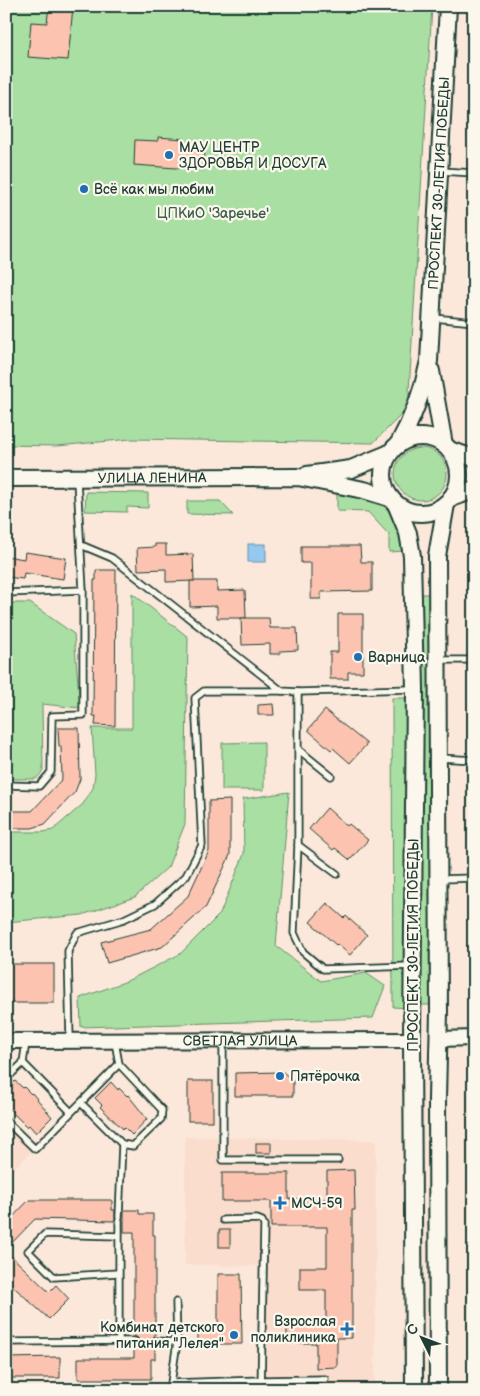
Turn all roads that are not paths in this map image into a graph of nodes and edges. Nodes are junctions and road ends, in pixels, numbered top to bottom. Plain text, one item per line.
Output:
1 (448, 6) edge
2 (438, 171) junction
3 (474, 173) edge
4 (432, 318) junction
5 (474, 322) edge
6 (429, 361) junction
7 (447, 448) junction
8 (394, 449) junction
9 (474, 458) edge
10 (298, 477) junction
11 (6, 478) edge
12 (77, 478) junction
13 (474, 490) edge
14 (448, 500) junction
15 (393, 501) junction
16 (81, 545) junction
17 (83, 590) junction
18 (6, 593) edge
19 (438, 660) junction
20 (474, 660) edge
21 (415, 689) junction
22 (282, 691) junction
23 (298, 692) junction
24 (299, 750) junction
25 (437, 758) junction
26 (474, 760) edge
27 (331, 776) dead end
28 (6, 785) edge
29 (298, 845) junction
30 (337, 874) dead end
31 (438, 878) junction
32 (474, 878) edge
33 (413, 966) junction
34 (474, 1038) edge
35 (438, 1039) junction
36 (412, 1040) junction
37 (6, 1041) edge
38 (26, 1042) junction
39 (70, 1042) junction
40 (115, 1042) junction
41 (223, 1042) junction
42 (23, 1063) junction
43 (119, 1064) junction
44 (6, 1079) edge
45 (81, 1103) junction
46 (71, 1112) junction
47 (6, 1121) edge
48 (122, 1144) junction
49 (338, 1160) dead end
50 (223, 1220) dead end
51 (118, 1236) junction
52 (118, 1273) junction
53 (176, 1302) dead end
54 (119, 1341) junction
55 (134, 1341) dead end
56 (155, 1341) dead end
57 (6, 1342) edge
58 (177, 1342) junction
59 (325, 1379) dead end
60 (261, 1380) junction
61 (170, 1386) edge
62 (261, 1390) edge
63 (414, 1390) edge
64 (438, 1390) edge

1 - 2 main road, ПРОСПЕКТ 30-ЛЕТИЯ ПОБЕДЫ
2 - 3 lane
2 - 4 main road, ПРОСПЕКТ 30-ЛЕТИЯ ПОБЕДЫ
4 - 5 lane
4 - 6 main road, ПРОСПЕКТ 30-ЛЕТИЯ ПОБЕДЫ
6 - 7 main road, ПРОСПЕКТ 30-ЛЕТИЯ ПОБЕДЫ
6 - 8 main road, ПРОСПЕКТ 30-ЛЕТИЯ ПОБЕДЫ
7 - 8 main road
7 - 9 main road
7 - 14 main road
8 - 10 main road, УЛИЦА ЛЕНИНА
8 - 15 main road
10 - 12 main road, УЛИЦА ЛЕНИНА
10 - 15 main road, УЛИЦА ЛЕНИНА
11 - 12 main road, УЛИЦА ЛЕНИНА
12 - 16 lane
13 - 14 main road
14 - 15 main road
14 - 19 main road, ПРОСПЕКТ 30-ЛЕТИЯ ПОБЕДЫ
15 - 21 main road, ПРОСПЕКТ 30-ЛЕТИЯ ПОБЕДЫ
16 - 17 lane
16 - 22 lane
17 - 18 lane
17 - 28 lane
19 - 20 lane
19 - 25 main road, ПРОСПЕКТ 30-ЛЕТИЯ ПОБЕДЫ
21 - 23 lane
21 - 33 main road, ПРОСПЕКТ 30-ЛЕТИЯ ПОБЕДЫ
22 - 23 lane
22 - 39 lane
23 - 24 lane
24 - 27 lane
24 - 29 lane
25 - 26 lane
25 - 31 main road, ПРОСПЕКТ 30-ЛЕТИЯ ПОБЕДЫ
29 - 30 lane
29 - 33 lane
31 - 32 lane
31 - 35 main road, ПРОСПЕКТ 30-ЛЕТИЯ ПОБЕДЫ
33 - 36 main road, ПРОСПЕКТ 30-ЛЕТИЯ ПОБЕДЫ
34 - 35 street, СВЕТЛАЯ УЛИЦА
35 - 36 main road, СВЕТЛАЯ УЛИЦА
35 - 64 main road, ПРОСПЕКТ 30-ЛЕТИЯ ПОБЕДЫ
36 - 41 street, СВЕТЛАЯ УЛИЦА
36 - 63 main road, ПРОСПЕКТ 30-ЛЕТИЯ ПОБЕДЫ
37 - 38 street, СВЕТЛАЯ УЛИЦА
38 - 39 street, СВЕТЛАЯ УЛИЦА
38 - 42 lane
39 - 40 street, СВЕТЛАЯ УЛИЦА
40 - 41 street, СВЕТЛАЯ УЛИЦА
40 - 43 lane
41 - 49 lane
42 - 44 lane
42 - 46 lane
43 - 45 lane
43 - 48 lane
45 - 46 lane
45 - 48 lane
46 - 47 lane
48 - 51 lane
50 - 60 lane
51 - 52 lane
51 - 52 lane
52 - 54 lane
53 - 58 lane
54 - 55 lane
54 - 57 lane
56 - 58 lane
58 - 61 lane
59 - 60 lane
60 - 61 lane
60 - 62 lane

